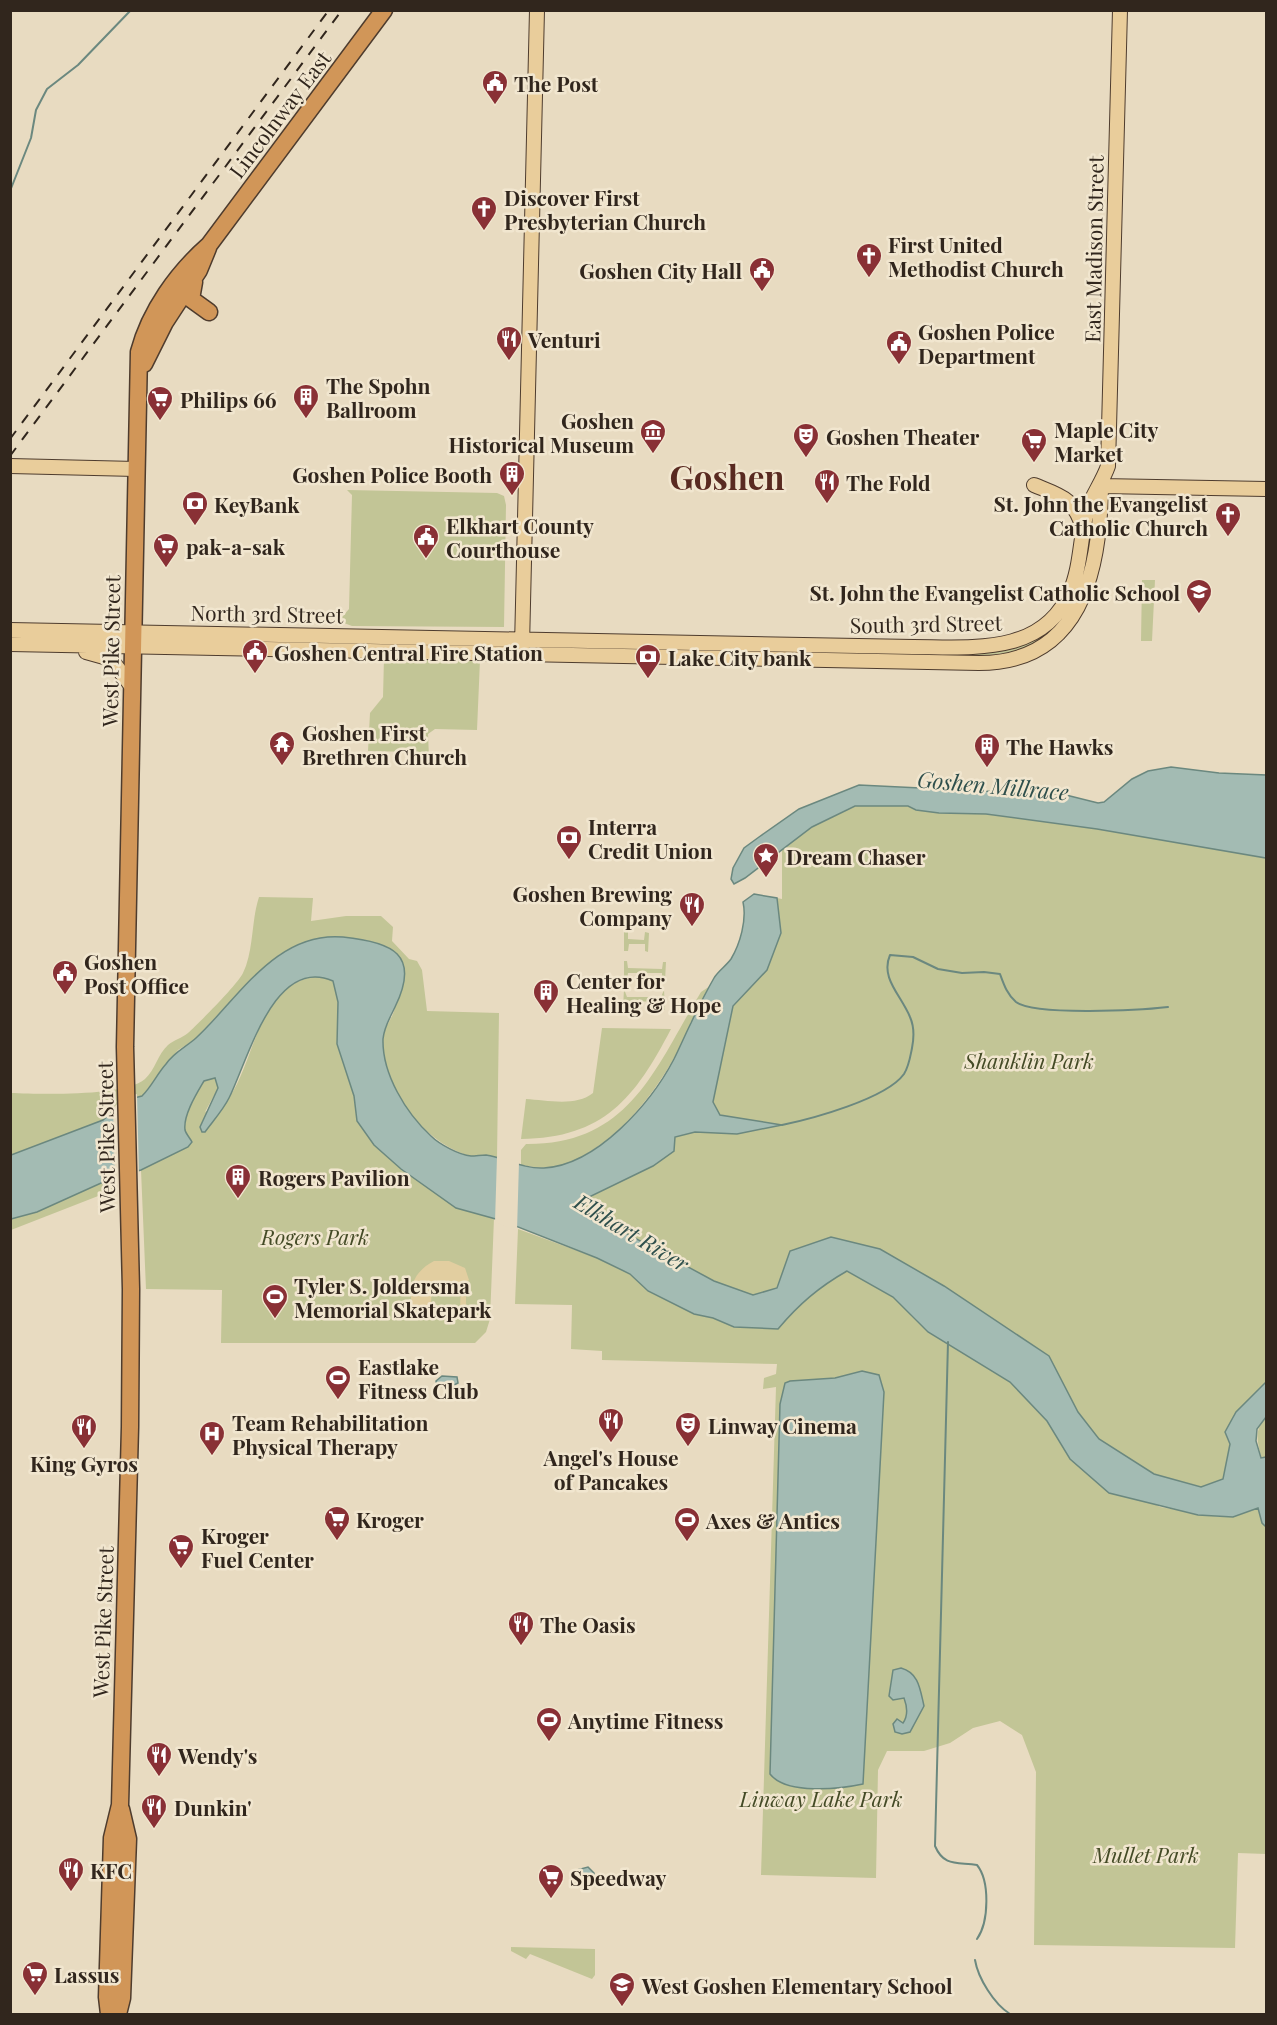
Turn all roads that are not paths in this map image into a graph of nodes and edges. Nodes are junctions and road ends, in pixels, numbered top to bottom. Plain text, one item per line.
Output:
1 (384, 10) edge
2 (537, 10) edge
3 (1120, 10) edge
4 (209, 245) junction
5 (199, 270) junction
6 (209, 312) dead end
7 (161, 315) junction
8 (10, 466) edge
9 (136, 469) junction
10 (1034, 485) dead end
11 (1101, 486) junction
12 (1266, 489) edge
13 (1083, 531) junction
14 (10, 630) edge
15 (133, 639) junction
16 (522, 639) junction
17 (10, 644) edge
18 (64, 645) junction
19 (522, 654) junction
20 (132, 687) junction
21 (120, 1805) junction
22 (109, 2014) edge
23 (118, 2014) edge

1 - 4 highway, Lincolnway East
2 - 16 main road
3 - 11 main road, East Madison Street
4 - 5 highway, Lincolnway East
4 - 7 highway, Lincolnway East
5 - 6 highway
5 - 7 highway, Lincolnway East
7 - 9 highway, West Pike Street
8 - 9 main road
9 - 15 highway, West Pike Street
10 - 13 main road
11 - 12 main road
11 - 13 main road, South 3rd Street
11 - 19 main road, South 3rd Street
13 - 16 main road, South 3rd Street
14 - 15 main road, North 3rd Street
15 - 16 main road, North 3rd Street
15 - 18 main road, North 3rd Street
15 - 19 main road, North 3rd Street
15 - 20 highway, West Pike Street
16 - 19 main road
17 - 18 main road, North 3rd Street
18 - 20 main road
20 - 21 highway, West Pike Street
21 - 22 highway, West Pike Street
21 - 23 highway, West Pike Street

